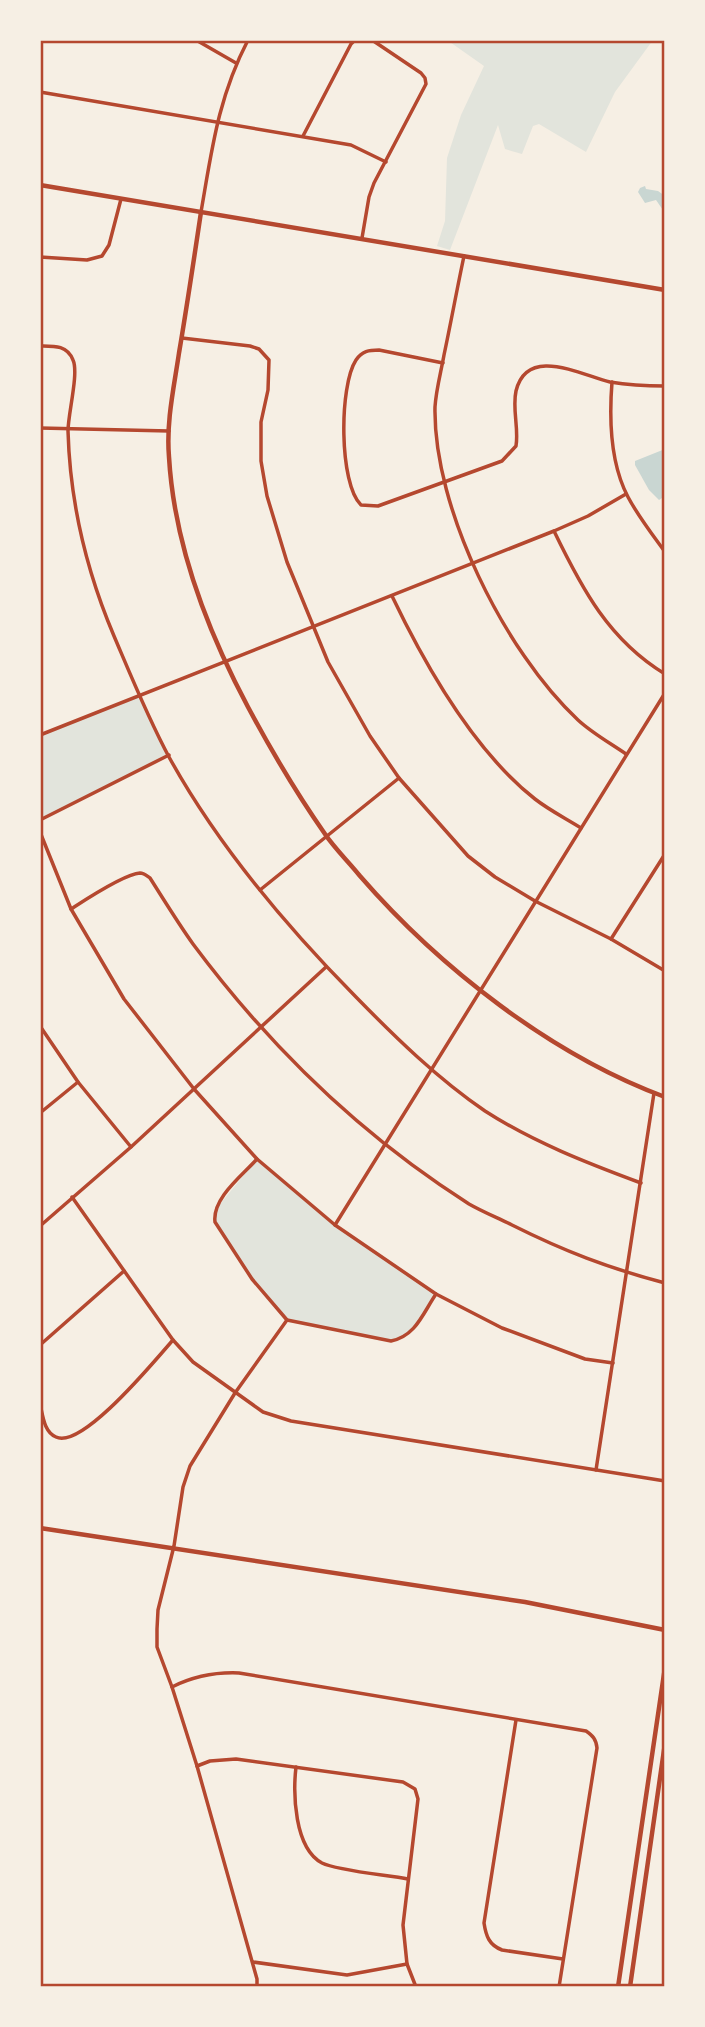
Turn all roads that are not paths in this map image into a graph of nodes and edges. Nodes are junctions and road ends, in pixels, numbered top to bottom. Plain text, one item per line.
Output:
1 (196, 40) edge
2 (248, 40) edge
3 (355, 40) edge
4 (372, 40) edge
5 (236, 63) junction
6 (40, 92) edge
7 (216, 122) junction
8 (303, 136) junction
9 (386, 162) junction
10 (40, 185) edge
11 (121, 199) junction
12 (201, 212) junction
13 (362, 238) junction
14 (464, 256) junction
15 (40, 257) edge
16 (665, 290) edge
17 (182, 338) junction
18 (40, 346) edge
19 (443, 363) junction
20 (612, 382) junction
21 (665, 386) edge
22 (40, 428) edge
23 (68, 428) junction
24 (169, 431) junction
25 (443, 482) junction
26 (626, 494) junction
27 (554, 531) junction
28 (665, 552) edge
29 (473, 562) junction
30 (392, 596) junction
31 (313, 626) junction
32 (224, 662) junction
33 (665, 674) edge
34 (665, 693) edge
35 (140, 695) junction
36 (40, 734) edge
37 (627, 754) junction
38 (169, 755) junction
39 (399, 778) junction
40 (40, 820) edge
41 (581, 828) junction
42 (40, 832) edge
43 (326, 836) junction
44 (665, 854) edge
45 (663, 862) edge
46 (260, 890) junction
47 (535, 901) junction
48 (71, 909) junction
49 (611, 939) junction
50 (326, 967) junction
51 (665, 971) edge
52 (480, 991) junction
53 (40, 1026) edge
54 (261, 1027) junction
55 (433, 1069) junction
56 (78, 1082) junction
57 (194, 1089) junction
58 (654, 1093) junction
59 (665, 1097) edge
60 (40, 1113) edge
61 (385, 1144) junction
62 (131, 1147) junction
63 (257, 1159) junction
64 (640, 1183) junction
65 (72, 1198) junction
66 (335, 1225) junction
67 (40, 1226) edge
68 (124, 1271) junction
69 (627, 1273) junction
70 (665, 1283) edge
71 (436, 1294) junction
72 (286, 1321) junction
73 (173, 1340) junction
74 (40, 1345) edge
75 (613, 1363) junction
76 (235, 1393) junction
77 (40, 1404) edge
78 (596, 1470) junction
79 (665, 1481) edge
80 (40, 1528) edge
81 (174, 1546) junction
82 (665, 1630) edge
83 (665, 1667) edge
84 (173, 1687) junction
85 (516, 1720) junction
86 (665, 1743) edge
87 (197, 1766) junction
88 (296, 1767) junction
89 (408, 1879) junction
90 (563, 1959) junction
91 (252, 1962) junction
92 (407, 1964) junction
93 (257, 1987) edge
94 (416, 1987) edge
95 (559, 1987) edge
96 (618, 1987) edge
97 (630, 1987) edge

1 - 5 street
2 - 5 street
3 - 8 street
4 - 9 street
5 - 7 street
6 - 7 street
7 - 8 street
7 - 12 street
8 - 9 street
9 - 13 street
10 - 11 street
11 - 12 street
11 - 15 street
12 - 13 street
12 - 17 street
13 - 14 street
14 - 16 street
14 - 19 street
17 - 24 street
17 - 31 street
18 - 23 street
19 - 25 street
19 - 25 street
20 - 21 street
20 - 25 street
20 - 26 street
22 - 23 street
23 - 24 street
23 - 35 street
24 - 32 street
25 - 29 street
26 - 27 street
26 - 28 street
27 - 29 street
27 - 33 street
29 - 30 street
29 - 37 street
30 - 31 street
30 - 41 street
31 - 32 street
31 - 39 street
32 - 35 street
32 - 43 street
34 - 37 street
35 - 36 street
35 - 38 street
37 - 41 street
38 - 40 street
38 - 46 street
39 - 43 street
39 - 47 street
41 - 47 street
42 - 48 street
43 - 46 street
43 - 52 street
44 - 45 street
45 - 49 street
46 - 50 street
47 - 49 street
47 - 52 street
48 - 54 street
48 - 57 street
49 - 51 street
50 - 54 street
50 - 55 street
52 - 55 street
52 - 58 street
53 - 56 street
54 - 57 street
54 - 61 street
55 - 61 street
55 - 64 street
56 - 60 street
56 - 62 street
57 - 62 street
57 - 63 street
58 - 59 street
58 - 64 street
61 - 66 street
61 - 69 street
62 - 65 street
63 - 66 street
63 - 72 street
64 - 69 street
65 - 67 street
65 - 68 street
66 - 71 street
68 - 73 street
68 - 74 street
69 - 70 street
69 - 75 street
71 - 72 street
71 - 75 street
72 - 76 street
73 - 76 street
73 - 77 street
75 - 78 street
76 - 78 street
76 - 81 street
78 - 79 street
80 - 81 street
81 - 82 street
81 - 84 street
83 - 96 street
84 - 85 street
84 - 87 street
85 - 90 street
85 - 90 street
86 - 97 street
87 - 88 street
87 - 91 street
88 - 89 street
88 - 89 street
89 - 92 street
90 - 95 street
91 - 92 street
91 - 93 street
92 - 94 street

